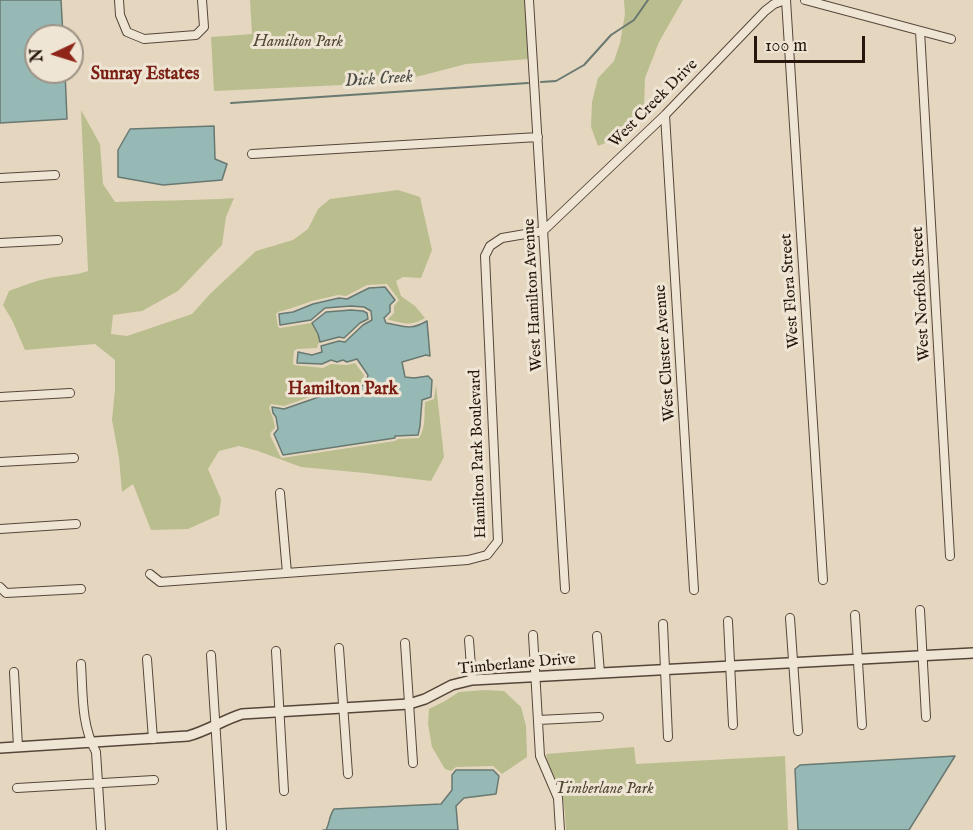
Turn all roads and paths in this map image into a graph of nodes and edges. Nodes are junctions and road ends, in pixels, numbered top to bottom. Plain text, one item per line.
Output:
1 (119, 0) edge
2 (202, 0) edge
3 (530, 0) edge
4 (786, 0) edge
5 (805, 0) edge
6 (920, 31) junction
7 (951, 39) dead end
8 (665, 115) junction
9 (538, 137) junction
10 (252, 154) dead end
11 (55, 175) dead end
12 (0, 178) edge
13 (543, 231) junction
14 (58, 240) dead end
15 (0, 243) edge
16 (70, 393) dead end
17 (0, 397) edge
18 (74, 458) dead end
19 (0, 462) edge
20 (280, 493) dead end
21 (76, 524) dead end
22 (0, 529) edge
23 (950, 556) dead end
24 (287, 573) junction
25 (150, 574) dead end
26 (823, 580) dead end
27 (0, 587) edge
28 (81, 589) dead end
29 (565, 589) dead end
30 (694, 590) dead end
31 (920, 610) dead end
32 (855, 615) dead end
33 (790, 618) dead end
34 (728, 621) dead end
35 (663, 624) dead end
36 (533, 635) dead end
37 (597, 636) dead end
38 (469, 640) dead end
39 (405, 643) dead end
40 (339, 648) dead end
41 (276, 651) dead end
42 (973, 653) edge
43 (211, 655) dead end
44 (922, 655) junction
45 (147, 659) dead end
46 (858, 659) junction
47 (793, 662) junction
48 (81, 664) dead end
49 (729, 666) junction
50 (664, 670) junction
51 (14, 672) dead end
52 (600, 673) junction
53 (535, 677) junction
54 (472, 680) junction
55 (410, 704) junction
56 (344, 708) junction
57 (280, 711) junction
58 (599, 717) dead end
59 (926, 717) dead end
60 (538, 720) junction
61 (215, 725) junction
62 (733, 725) dead end
63 (862, 725) dead end
64 (798, 731) dead end
65 (668, 737) dead end
66 (153, 739) junction
67 (91, 742) junction
68 (18, 747) junction
69 (0, 748) edge
70 (413, 763) dead end
71 (348, 774) dead end
72 (154, 780) dead end
73 (98, 782) junction
74 (17, 788) dead end
75 (284, 791) dead end
76 (101, 830) edge
77 (222, 830) edge
78 (560, 830) edge

1 - 2 street
3 - 9 street, West Hamilton Avenue
4 - 8 street, West Creek Drive
4 - 26 street, West Flora Street
5 - 6 street
6 - 7 street
6 - 23 street, West Norfolk Street
8 - 13 street, West Creek Drive
8 - 30 street, West Cluster Avenue
9 - 10 street
9 - 13 street, West Hamilton Avenue
11 - 12 street
13 - 24 street, Hamilton Park Boulevard
13 - 29 street, West Hamilton Avenue
14 - 15 street
16 - 17 street
18 - 19 street
20 - 24 street
21 - 22 street
24 - 25 street, Hamilton Park Boulevard
27 - 28 street
31 - 44 street
32 - 46 street
33 - 47 street
34 - 49 street
35 - 50 street
36 - 53 street
37 - 52 street
38 - 54 street
39 - 55 street
40 - 56 street
41 - 57 street
42 - 44 street, Timberlane Drive
43 - 61 street
44 - 46 street, Timberlane Drive
44 - 59 street
45 - 66 street
46 - 47 street, Timberlane Drive
46 - 63 street
47 - 49 street, Timberlane Drive
47 - 64 street
48 - 67 street
49 - 50 street, Timberlane Drive
49 - 62 street
50 - 52 street, Timberlane Drive
50 - 65 street
51 - 68 street
52 - 53 street, Timberlane Drive
53 - 54 street, Timberlane Drive
53 - 60 street
54 - 55 street, Timberlane Drive
55 - 56 street, Timberlane Drive
55 - 70 street
56 - 57 street, Timberlane Drive
56 - 71 street
57 - 61 street, Timberlane Drive
57 - 75 street
58 - 60 street
60 - 78 street
61 - 66 street, Timberlane Drive
61 - 77 street
66 - 67 street, Timberlane Drive
67 - 68 street, Timberlane Drive
67 - 73 street
68 - 69 street, Timberlane Drive
72 - 73 street
73 - 74 street
73 - 76 street

